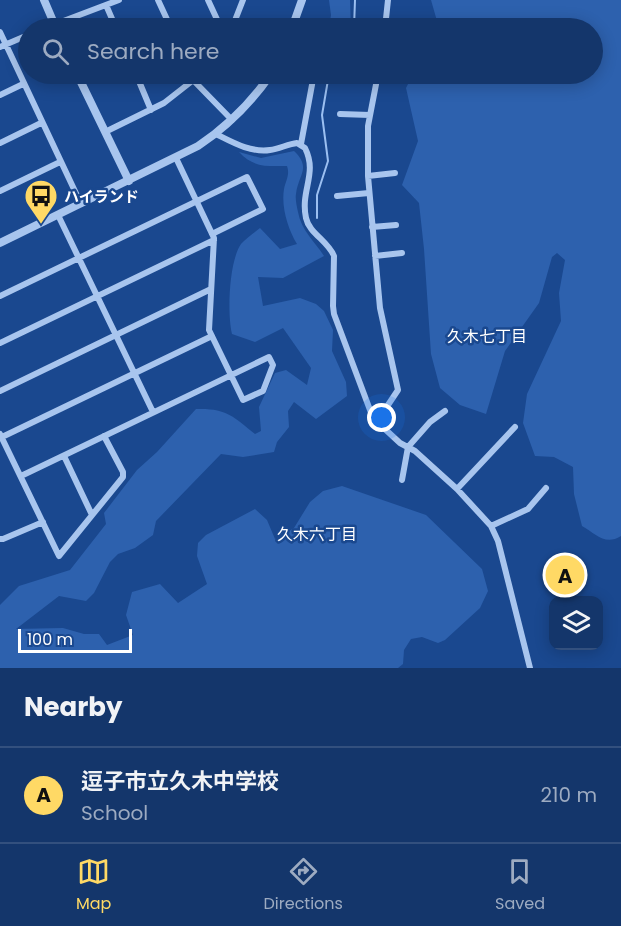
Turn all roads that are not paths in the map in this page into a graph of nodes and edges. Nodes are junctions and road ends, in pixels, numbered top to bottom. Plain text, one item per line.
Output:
1 (44, 0) edge
2 (119, 0) edge
3 (158, 0) edge
4 (208, 0) edge
5 (243, 0) edge
6 (302, 0) edge
7 (388, 0) edge
8 (106, 5) junction
9 (51, 18) edge
10 (76, 18) edge
11 (112, 18) edge
12 (166, 18) edge
13 (216, 18) edge
14 (236, 18) edge
15 (296, 18) edge
16 (386, 18) edge
17 (0, 32) edge
18 (18, 39) edge
19 (3, 46) edge
20 (18, 74) edge
21 (23, 84) joint
22 (82, 84) edge
23 (140, 84) edge
24 (190, 84) edge
25 (197, 84) edge
26 (264, 84) edge
27 (312, 84) edge
28 (376, 84) edge
29 (0, 95) edge
30 (151, 110) junction
31 (340, 114) dead end
32 (370, 115) junction
33 (232, 120) junction
34 (41, 123) junction
35 (105, 132) junction
36 (216, 134) junction
37 (0, 143) edge
38 (301, 144) junction
39 (176, 158) junction
40 (60, 162) junction
41 (394, 173) dead end
42 (368, 176) junction
43 (129, 181) junction
44 (0, 190) edge
45 (369, 193) junction
46 (337, 196) dead end
47 (196, 201) junction
48 (81, 204) junction
49 (58, 215) junction
50 (396, 225) dead end
51 (372, 227) junction
52 (213, 237) junction
53 (0, 243) edge
54 (402, 254) dead end
55 (375, 256) junction
56 (79, 258) junction
57 (211, 289) junction
58 (0, 296) edge
59 (97, 296) junction
60 (116, 335) junction
61 (212, 336) junction
62 (0, 343) edge
63 (134, 374) junction
64 (231, 375) junction
65 (0, 391) edge
66 (445, 411) dead end
67 (153, 412) junction
68 (376, 423) junction
69 (515, 427) dead end
70 (1, 436) edge
71 (104, 436) junction
72 (408, 447) junction
73 (64, 456) junction
74 (21, 477) junction
75 (402, 480) dead end
76 (546, 488) dead end
77 (457, 489) junction
78 (92, 515) junction
79 (42, 522) junction
80 (491, 526) junction
81 (1, 537) edge
82 (530, 668) edge

1 - 9 street
2 - 8 street
3 - 12 street
4 - 13 street
5 - 14 street
6 - 15 street
7 - 16 street
8 - 10 street
8 - 11 street
17 - 19 street
18 - 19 street
19 - 20 street
21 - 29 street
21 - 34 street
22 - 35 street
23 - 30 street
24 - 30 street
25 - 33 street
26 - 33 street
27 - 38 street
28 - 32 street
30 - 35 street
31 - 32 street
32 - 42 street
33 - 36 street
34 - 37 street
34 - 40 street
35 - 43 street
36 - 38 street
36 - 39 street
38 - 68 street
39 - 43 street
39 - 47 street
40 - 44 street
40 - 48 street
41 - 42 street
42 - 45 street
43 - 48 street
45 - 46 street
45 - 51 street
47 - 52 street
47 - 52 street
47 - 56 street
48 - 49 street
49 - 53 street
49 - 56 street
50 - 51 street
51 - 55 street
52 - 57 street
52 - 59 street
54 - 55 street
55 - 68 street
56 - 58 street
56 - 59 street
57 - 60 street
57 - 61 street
59 - 60 street
59 - 62 street
60 - 63 street
60 - 65 street
61 - 63 street
61 - 64 street
63 - 67 street
63 - 70 street
64 - 64 street
64 - 67 street
66 - 72 street
67 - 71 street
68 - 72 street
69 - 77 street
70 - 74 street
71 - 73 street
71 - 78 street
72 - 75 street
72 - 77 street
73 - 74 street
73 - 78 street
74 - 79 street
76 - 80 street
77 - 80 street
78 - 79 street
79 - 81 street
80 - 82 street

